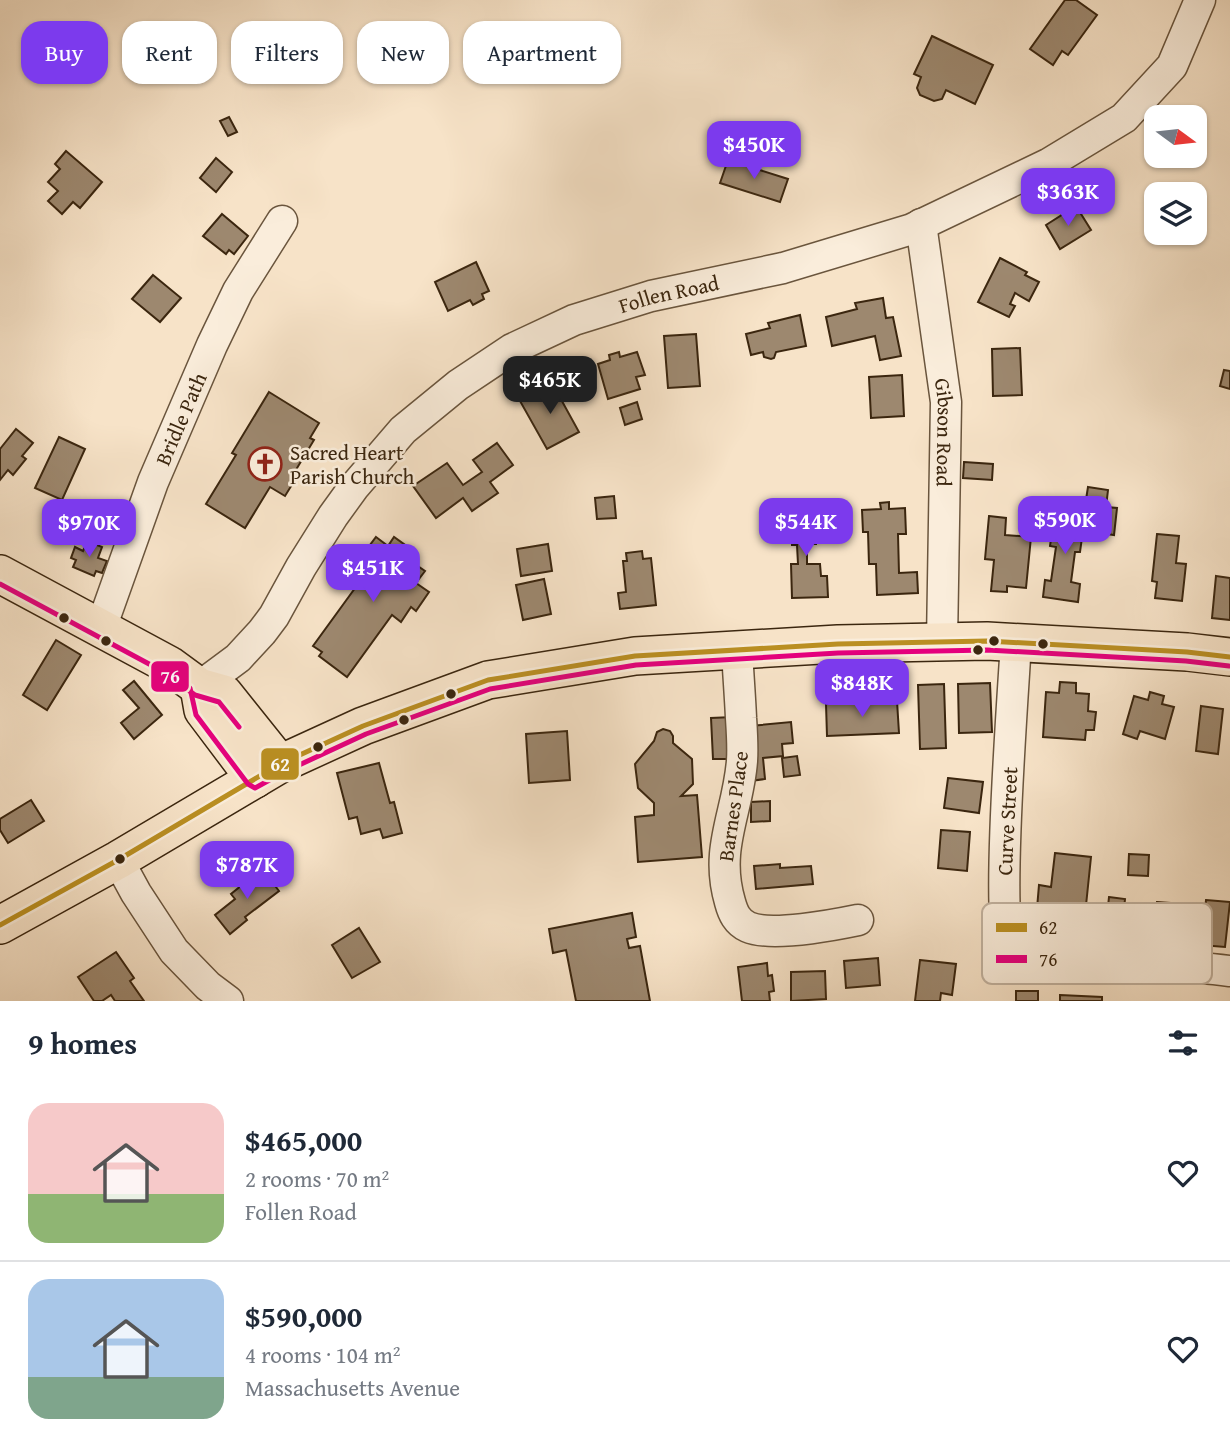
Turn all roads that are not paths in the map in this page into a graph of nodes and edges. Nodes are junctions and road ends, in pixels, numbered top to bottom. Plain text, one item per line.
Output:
1 (1200, 0) edge
2 (282, 221) dead end
3 (921, 224) junction
4 (0, 574) edge
5 (100, 628) junction
6 (942, 642) junction
7 (1016, 642) junction
8 (737, 649) junction
9 (1230, 657) edge
10 (199, 687) junction
11 (267, 771) junction
12 (118, 860) junction
13 (1004, 903) edge
14 (858, 920) dead end
15 (0, 925) edge
16 (1212, 969) edge
17 (1230, 971) edge
18 (228, 1001) edge

1 - 3 street, Follen Road
2 - 5 street, Bridle Path
3 - 6 street, Gibson Road
3 - 10 street, Follen Road
4 - 5 main road
5 - 10 main road
6 - 7 main road
6 - 8 main road
7 - 9 main road
7 - 13 street, Curve Street
8 - 11 main road
8 - 14 street, Barnes Place
10 - 11 main road
11 - 12 main road
12 - 15 main road
12 - 18 street
16 - 17 street, Curve Street

